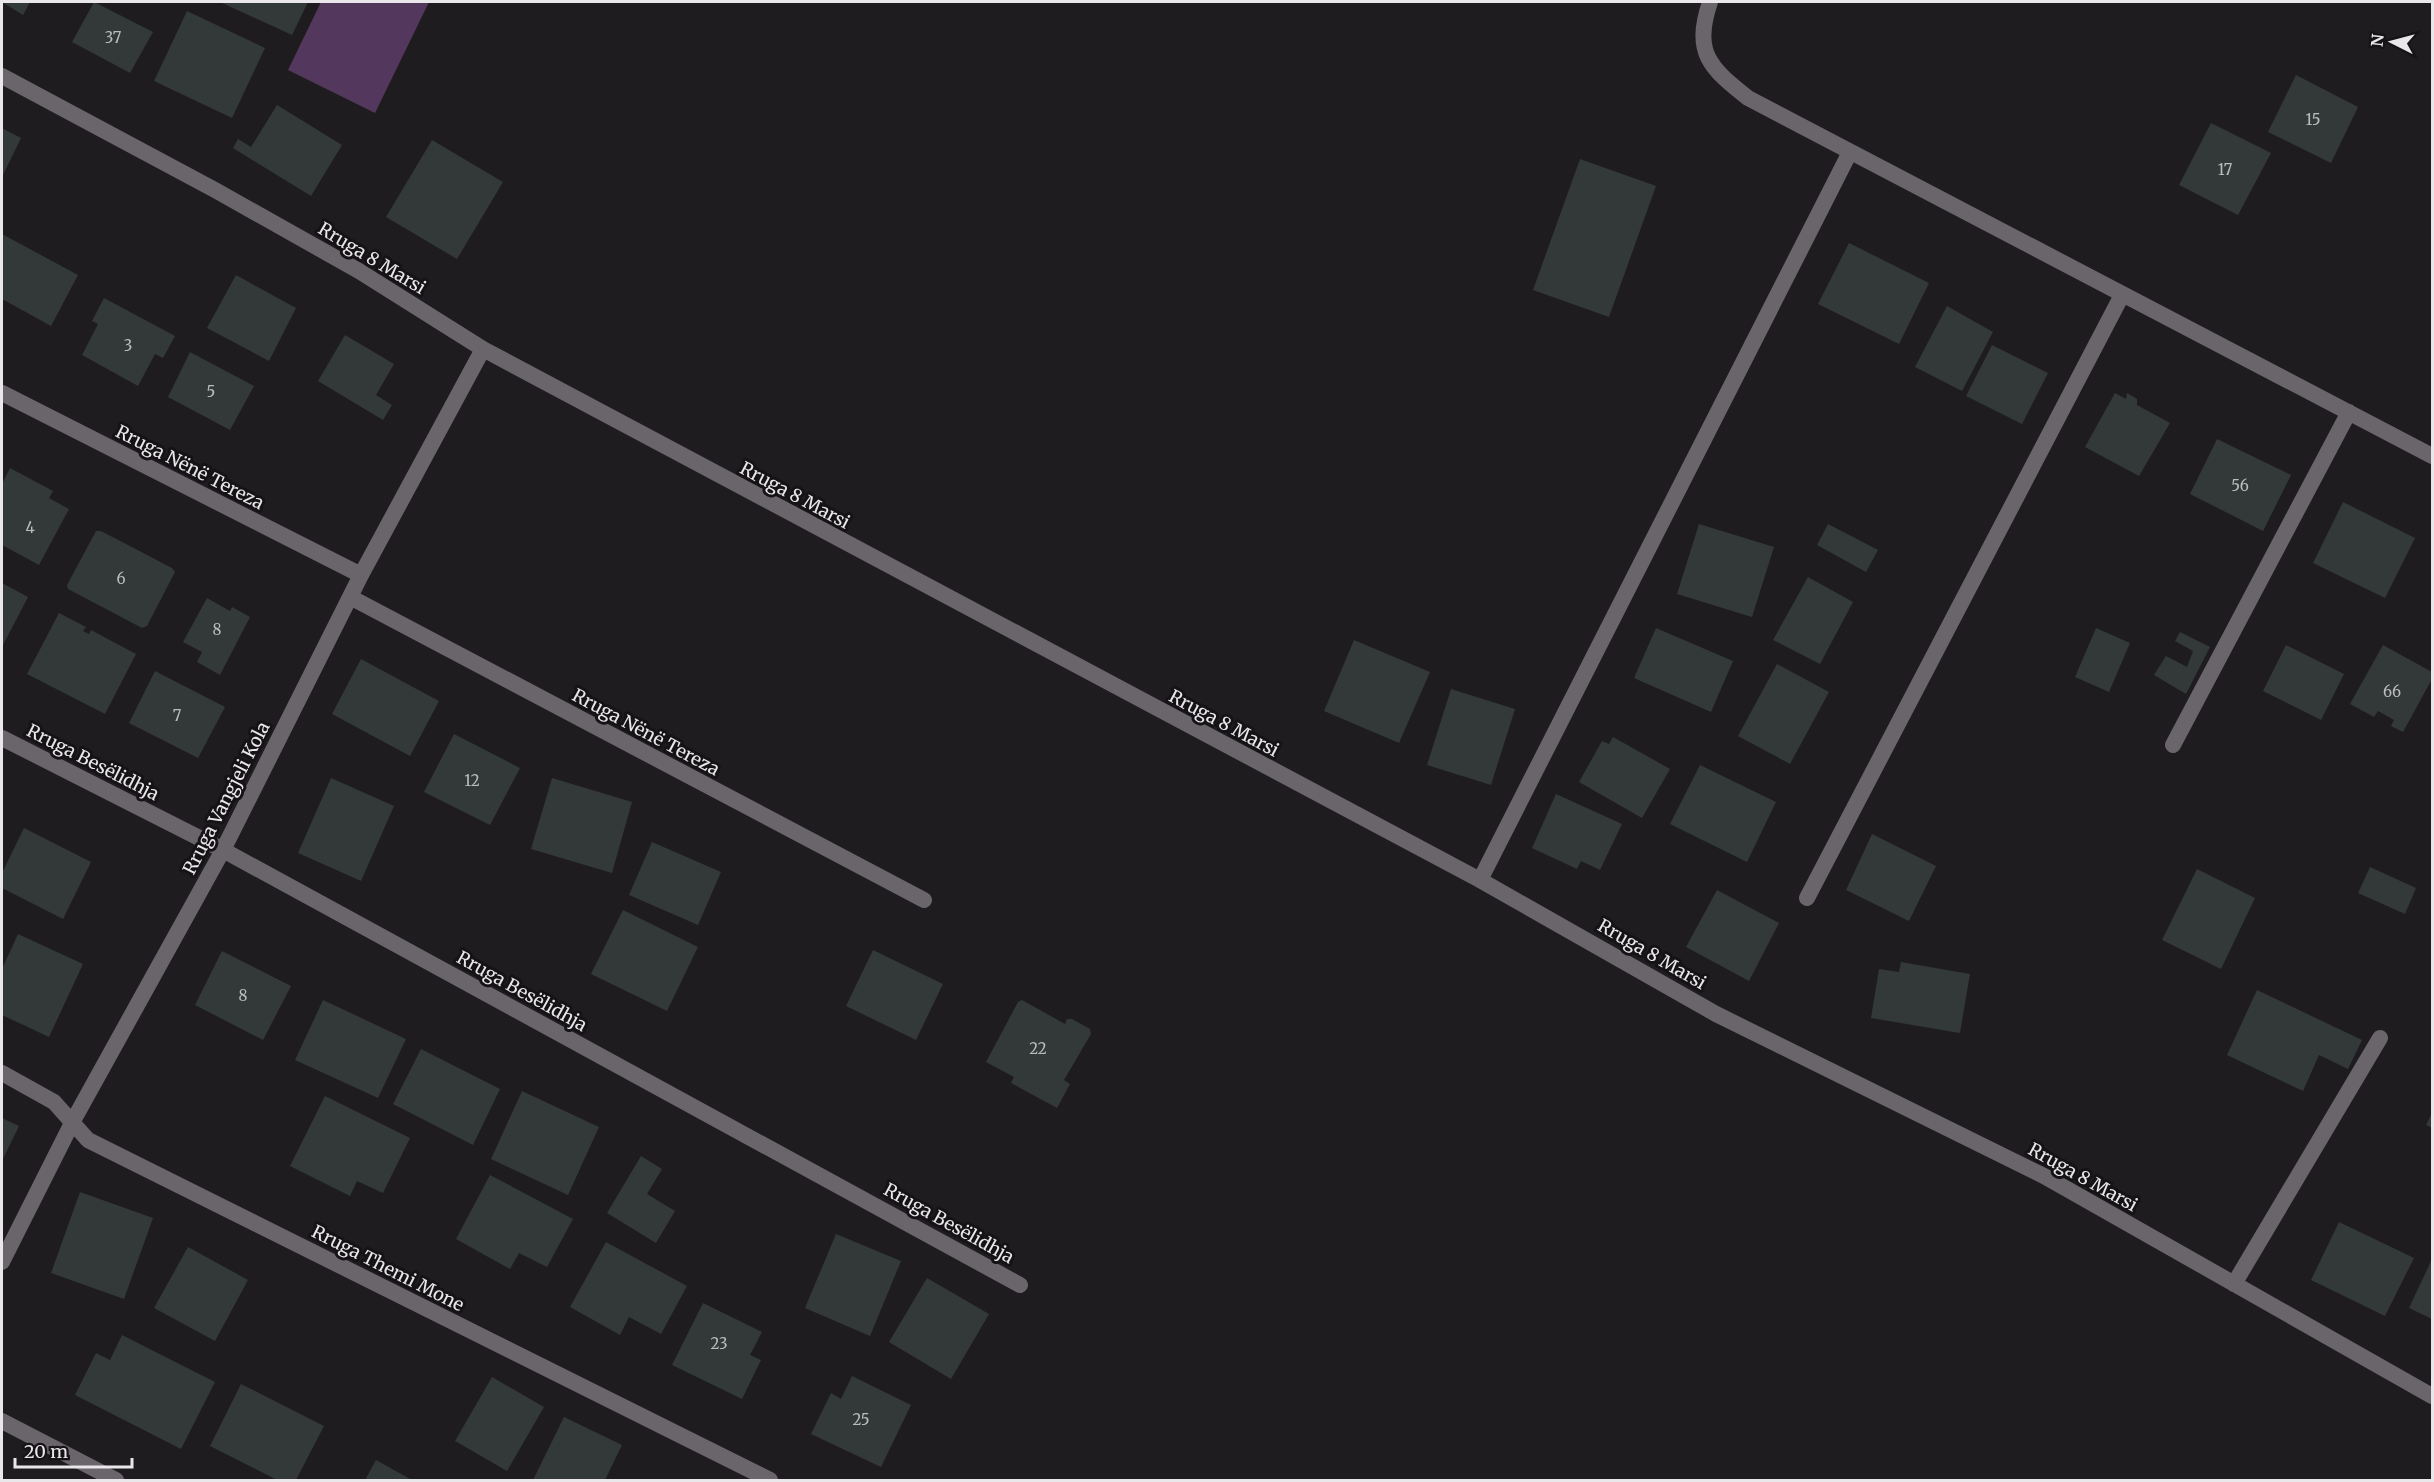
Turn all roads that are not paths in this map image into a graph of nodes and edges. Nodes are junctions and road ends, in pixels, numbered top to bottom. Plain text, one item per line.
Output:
1 (1710, 2) edge
2 (2, 76) edge
3 (1850, 152) junction
4 (2122, 295) junction
5 (483, 349) junction
6 (2, 393) edge
7 (2349, 412) junction
8 (2433, 456) edge
9 (361, 575) junction
10 (351, 597) junction
11 (2, 738) edge
12 (2173, 745) dead end
13 (223, 850) junction
14 (1480, 880) junction
15 (1807, 898) dead end
16 (924, 900) dead end
17 (2380, 1038) dead end
18 (2, 1073) edge
19 (73, 1121) junction
20 (2, 1262) edge
21 (2234, 1284) junction
22 (1020, 1285) dead end
23 (2433, 1396) edge
24 (2, 1421) edge
25 (116, 1480) edge
26 (770, 1480) edge

1 - 3 street
2 - 5 street, Rruga 8 Marsi
3 - 4 street
3 - 14 street
4 - 7 street
4 - 15 street
5 - 9 street, Rruga Vangjeli Kola
5 - 14 street, Rruga 8 Marsi
6 - 9 street, Rruga Nënë Tereza
7 - 8 street
7 - 12 street
9 - 10 street, Rruga Vangjeli Kola
10 - 13 street, Rruga Vangjeli Kola
10 - 16 street, Rruga Nënë Tereza
11 - 13 street, Rruga Besëlidhja
13 - 19 street, Rruga Vangjeli Kola
13 - 22 street, Rruga Besëlidhja
14 - 21 street, Rruga 8 Marsi
17 - 21 street
18 - 19 street, Rruga Themi Mone
19 - 20 street, Rruga Vangjeli Kola
19 - 26 street, Rruga Themi Mone
21 - 23 street, Rruga 8 Marsi
24 - 25 street

